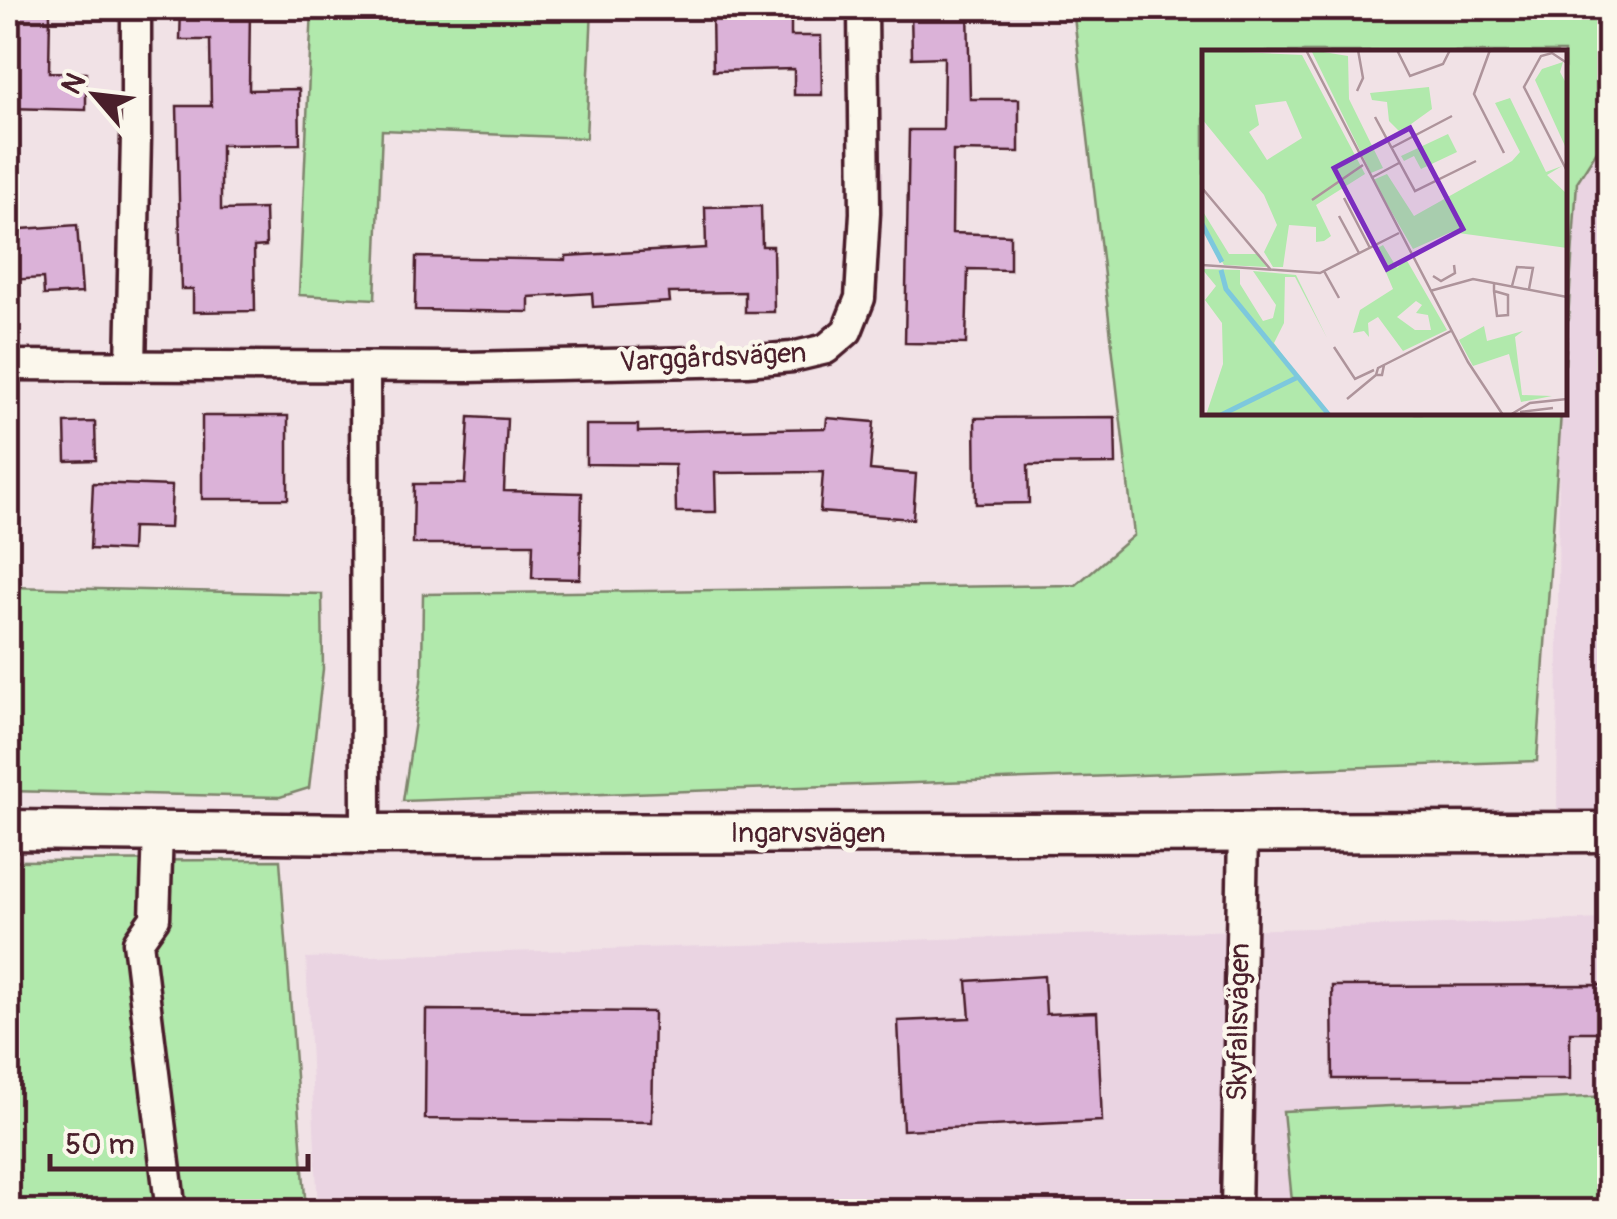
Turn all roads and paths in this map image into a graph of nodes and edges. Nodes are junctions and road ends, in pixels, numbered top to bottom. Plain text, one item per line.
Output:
1 (136, 8) edge
2 (863, 8) edge
3 (8, 365) edge
4 (132, 365) junction
5 (365, 367) junction
6 (8, 830) edge
7 (158, 832) junction
8 (1242, 832) junction
9 (1610, 832) edge
10 (366, 834) junction
11 (171, 1212) edge
12 (1236, 1212) edge

1 - 4 street
2 - 5 street, Varggårdsvägen
3 - 4 street, Varggårdsvägen
4 - 5 street, Varggårdsvägen
5 - 10 street
6 - 7 street, Ingarvsvägen
7 - 10 street, Ingarvsvägen
7 - 11 street
8 - 9 street, Ingarvsvägen
8 - 10 street, Ingarvsvägen
8 - 12 street, Skyfallsvägen

